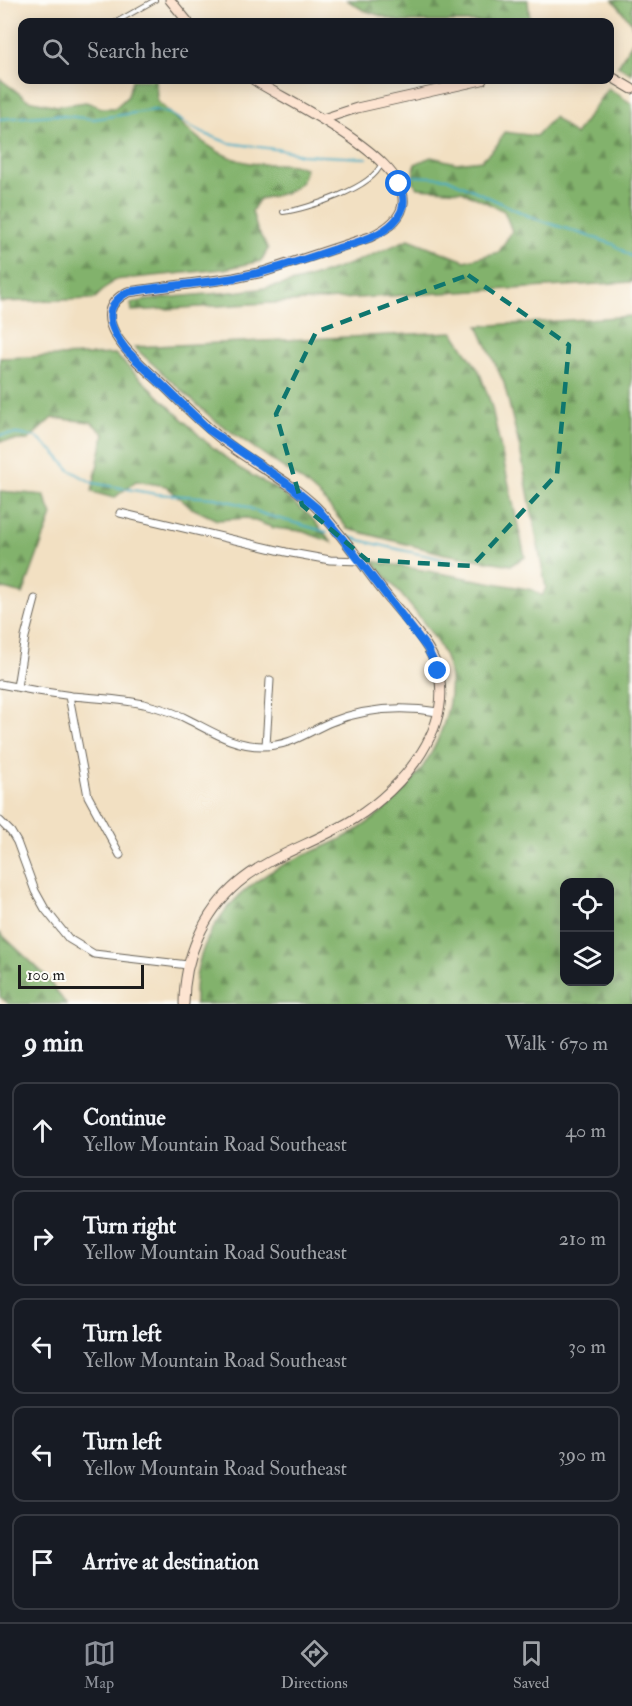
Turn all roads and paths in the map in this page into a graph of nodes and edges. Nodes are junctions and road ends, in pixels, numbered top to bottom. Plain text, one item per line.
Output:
1 (155, 0) edge
2 (173, 1) edge
3 (123, 18) edge
4 (185, 18) edge
5 (614, 79) edge
6 (261, 84) edge
7 (464, 84) edge
8 (632, 89) edge
9 (323, 118) junction
10 (381, 164) junction
11 (283, 212) dead end
12 (120, 513) dead end
13 (361, 561) junction
14 (35, 599) dead end
15 (270, 680) dead end
16 (0, 684) edge
17 (17, 687) junction
18 (69, 696) junction
19 (438, 712) junction
20 (266, 746) junction
21 (0, 821) edge
22 (120, 855) dead end
23 (188, 964) junction
24 (184, 1004) edge

1 - 3 lane
2 - 4 street
5 - 8 street
6 - 9 street
7 - 9 street
9 - 10 street
10 - 11 lane
10 - 13 street
12 - 13 street
13 - 19 street
14 - 17 street
15 - 20 street
16 - 17 street
17 - 18 street
18 - 20 street
18 - 22 street
19 - 20 street
19 - 23 street
21 - 23 street
23 - 24 street

